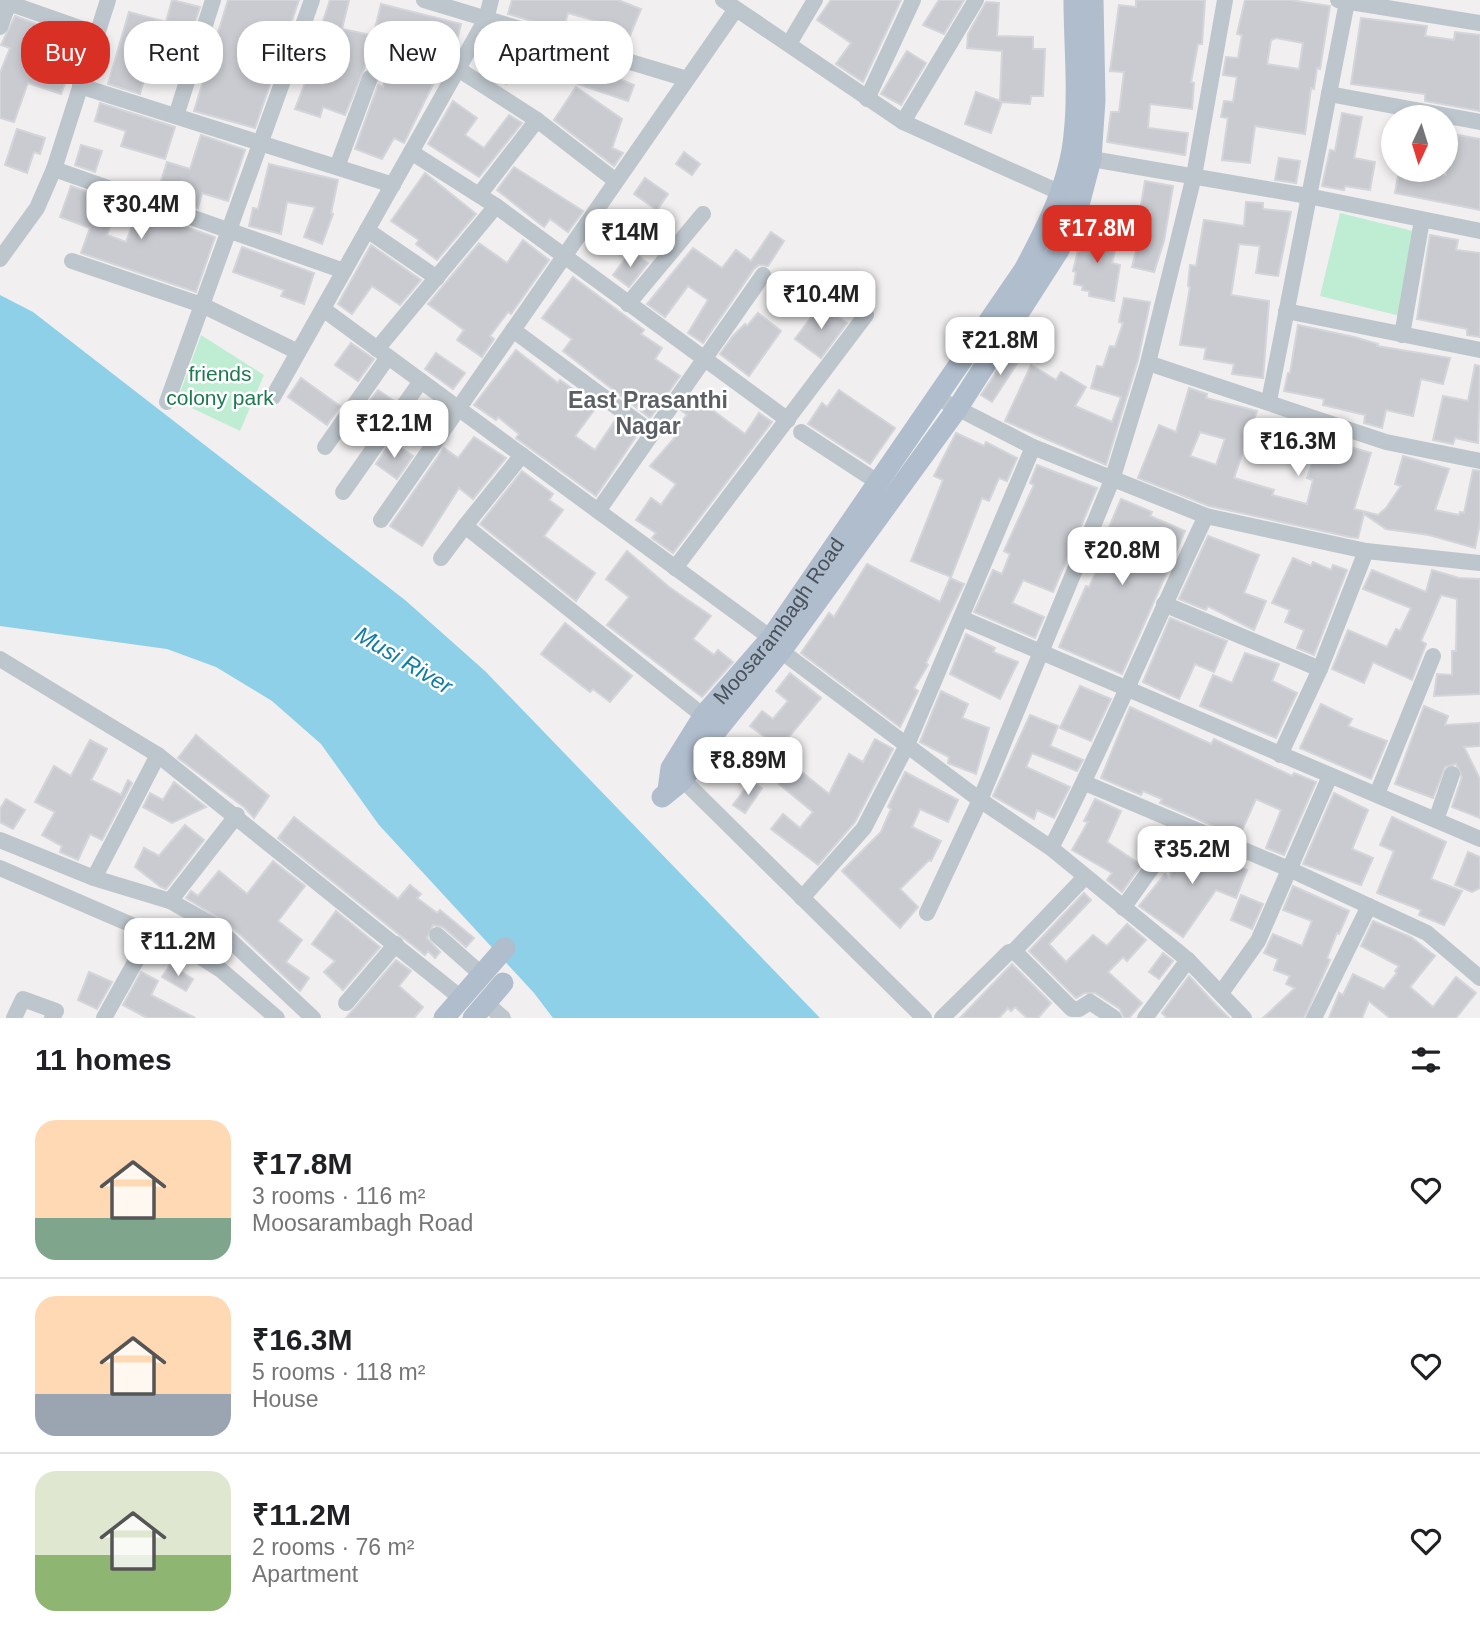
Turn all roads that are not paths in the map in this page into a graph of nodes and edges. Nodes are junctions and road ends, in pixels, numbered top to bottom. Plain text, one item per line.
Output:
1 (108, 0) edge
2 (213, 0) edge
3 (312, 0) edge
4 (424, 0) edge
5 (491, 0) edge
6 (815, 0) edge
7 (913, 0) edge
8 (976, 0) edge
9 (1074, 0) edge
10 (1093, 0) edge
11 (1225, 0) edge
12 (6, 1) edge
13 (1343, 1) edge
14 (729, 4) edge
15 (1438, 7) edge
16 (486, 19) junction
17 (61, 21) edge
18 (101, 21) edge
19 (1480, 23) edge
20 (0, 27) edge
21 (790, 42) junction
22 (460, 65) edge
23 (460, 70) edge
24 (687, 79) junction
25 (368, 84) edge
26 (450, 84) edge
27 (80, 86) joint
28 (1329, 94) junction
29 (867, 99) junction
30 (176, 116) junction
31 (537, 120) junction
32 (904, 121) junction
33 (1480, 122) edge
34 (260, 143) junction
35 (411, 152) junction
36 (1081, 157) junction
37 (337, 167) junction
38 (54, 169) junction
39 (1194, 176) junction
40 (617, 181) junction
41 (393, 184) junction
42 (1060, 193) junction
43 (478, 195) junction
44 (1308, 196) junction
45 (1080, 201) junction
46 (496, 206) junction
47 (703, 214) dead end
48 (1422, 220) junction
49 (229, 230) junction
50 (367, 230) junction
51 (1480, 231) edge
52 (564, 257) junction
53 (0, 260) edge
54 (72, 261) dead end
55 (344, 271) junction
56 (764, 275) dead end
57 (437, 278) junction
58 (828, 293) dead end
59 (628, 304) junction
60 (202, 305) junction
61 (323, 309) junction
62 (1286, 311) junction
63 (513, 330) junction
64 (1402, 335) junction
65 (1480, 350) edge
66 (298, 352) junction
67 (382, 353) junction
68 (702, 360) junction
69 (1148, 363) junction
70 (421, 381) junction
71 (273, 397) dead end
72 (938, 397) junction
73 (1269, 401) junction
74 (167, 402) dead end
75 (458, 409) junction
76 (957, 409) junction
77 (788, 420) junction
78 (801, 432) dead end
79 (652, 433) junction
80 (325, 447) dead end
81 (1033, 447) junction
82 (522, 455) junction
83 (1480, 461) edge
84 (1112, 480) junction
85 (879, 483) junction
86 (343, 492) dead end
87 (598, 511) junction
88 (1206, 516) junction
89 (381, 520) dead end
90 (465, 526) junction
91 (1366, 551) junction
92 (441, 558) dead end
93 (1480, 563) edge
94 (675, 568) junction
95 (1164, 604) junction
96 (961, 618) junction
97 (776, 644) junction
98 (1040, 653) junction
99 (1433, 656) dead end
100 (0, 659) edge
101 (1320, 669) junction
102 (1130, 688) junction
103 (711, 722) junction
104 (907, 745) junction
105 (158, 755) junction
106 (1280, 755) junction
107 (1452, 774) dead end
108 (1329, 776) junction
109 (1085, 783) junction
110 (671, 784) joint
111 (1377, 794) junction
112 (979, 800) junction
113 (237, 815) junction
114 (1436, 820) junction
115 (1182, 824) junction
116 (1480, 839) edge
117 (0, 840) edge
118 (1051, 848) junction
119 (0, 868) edge
120 (1289, 869) junction
121 (1085, 877) junction
122 (94, 878) junction
123 (802, 898) junction
124 (170, 901) junction
125 (1369, 906) junction
126 (1123, 908) junction
127 (927, 913) dead end
128 (437, 935) dead end
129 (396, 944) junction
130 (505, 948) dead end
131 (142, 950) dead end
132 (1014, 951) junction
133 (1188, 960) junction
134 (1477, 970) edge
135 (481, 974) junction
136 (503, 983) dead end
137 (1221, 993) junction
138 (461, 998) junction
139 (346, 1003) dead end
140 (480, 1011) edge
141 (14, 1018) edge
142 (52, 1018) edge
143 (104, 1018) edge
144 (277, 1018) edge
145 (313, 1018) edge
146 (443, 1018) edge
147 (503, 1018) edge
148 (924, 1018) edge
149 (942, 1018) edge
150 (1114, 1018) edge
151 (1144, 1018) edge
152 (1244, 1018) edge
153 (1314, 1018) edge

1 - 18 street
2 - 30 street
3 - 34 street
4 - 16 street
5 - 16 street
6 - 21 street
7 - 29 street
8 - 32 street
9 - 36 main road, Moosarambagh Road
10 - 36 main road, Moosarambagh Road
11 - 39 street
12 - 17 street
12 - 20 street
13 - 15 street
13 - 28 street
14 - 21 street
14 - 24 street
15 - 19 street
16 - 22 street
16 - 24 street
21 - 29 street
23 - 31 street
24 - 40 street
25 - 37 street
26 - 35 street
27 - 30 street
27 - 38 street
28 - 33 street
28 - 44 street
29 - 32 street
30 - 34 street
31 - 40 street
31 - 43 street
32 - 42 street
34 - 37 street
34 - 49 street
35 - 41 street
35 - 43 street
36 - 39 street
36 - 42 main road, Moosarambagh Road
36 - 45 main road, Moosarambagh Road
37 - 41 street
38 - 49 street
38 - 53 street
39 - 44 street
39 - 69 street
40 - 52 street
41 - 50 street
42 - 45 street
42 - 72 main road, Moosarambagh Road
43 - 46 street
44 - 48 street
44 - 62 street
45 - 76 main road, Moosarambagh Road
46 - 52 street
46 - 57 street
47 - 59 street
48 - 51 street
48 - 64 street
49 - 55 street
49 - 60 street
50 - 55 street
50 - 57 street
52 - 59 street
52 - 63 street
54 - 60 street
55 - 61 street
56 - 68 street
57 - 67 street
58 - 77 street
59 - 68 street
60 - 66 street
60 - 74 street
61 - 66 street
61 - 67 street
62 - 64 street
62 - 73 street
63 - 75 street
63 - 79 street
64 - 65 street
66 - 71 street
67 - 70 street
67 - 80 street
68 - 77 street
68 - 79 street
69 - 73 street
69 - 84 street
70 - 75 street
70 - 86 street
72 - 76 street
72 - 85 main road, Moosarambagh Road
73 - 83 street
75 - 82 street
75 - 89 street
76 - 81 street
76 - 97 main road, Moosarambagh Road
77 - 94 street
78 - 85 street
79 - 87 street
81 - 84 street
81 - 96 street
82 - 87 street
82 - 90 street
84 - 88 street
84 - 98 street
85 - 97 main road, Moosarambagh Road
87 - 94 street
88 - 91 street
88 - 95 street
90 - 92 street
90 - 103 street
91 - 93 street
91 - 101 street
94 - 97 street
95 - 101 street
95 - 102 street
96 - 98 street
96 - 104 street
97 - 103 main road, Moosarambagh Road
97 - 104 street
98 - 102 street
98 - 112 street
99 - 111 street
100 - 105 street
101 - 106 street
102 - 106 street
102 - 109 street
103 - 110 main road, Moosarambagh Road
104 - 112 street
104 - 123 street
105 - 113 street
105 - 122 street
106 - 108 street
107 - 114 street
108 - 111 street
108 - 120 street
109 - 115 street
109 - 118 street
110 - 123 street
111 - 114 street
112 - 118 street
112 - 127 street
113 - 124 street
113 - 129 street
114 - 116 street
115 - 120 street
115 - 126 street
117 - 122 street
118 - 121 street
119 - 144 street
120 - 125 street
120 - 137 street
121 - 126 street
121 - 132 street
122 - 124 street
123 - 148 street
124 - 145 street
125 - 134 street
125 - 153 street
126 - 133 street
128 - 135 street
129 - 138 street
129 - 139 street
130 - 135 main road
131 - 143 street
132 - 149 street
132 - 150 street
133 - 137 street
133 - 151 street
135 - 138 main road
136 - 140 main road
137 - 152 street
138 - 146 main road
140 - 147 street
141 - 142 street

